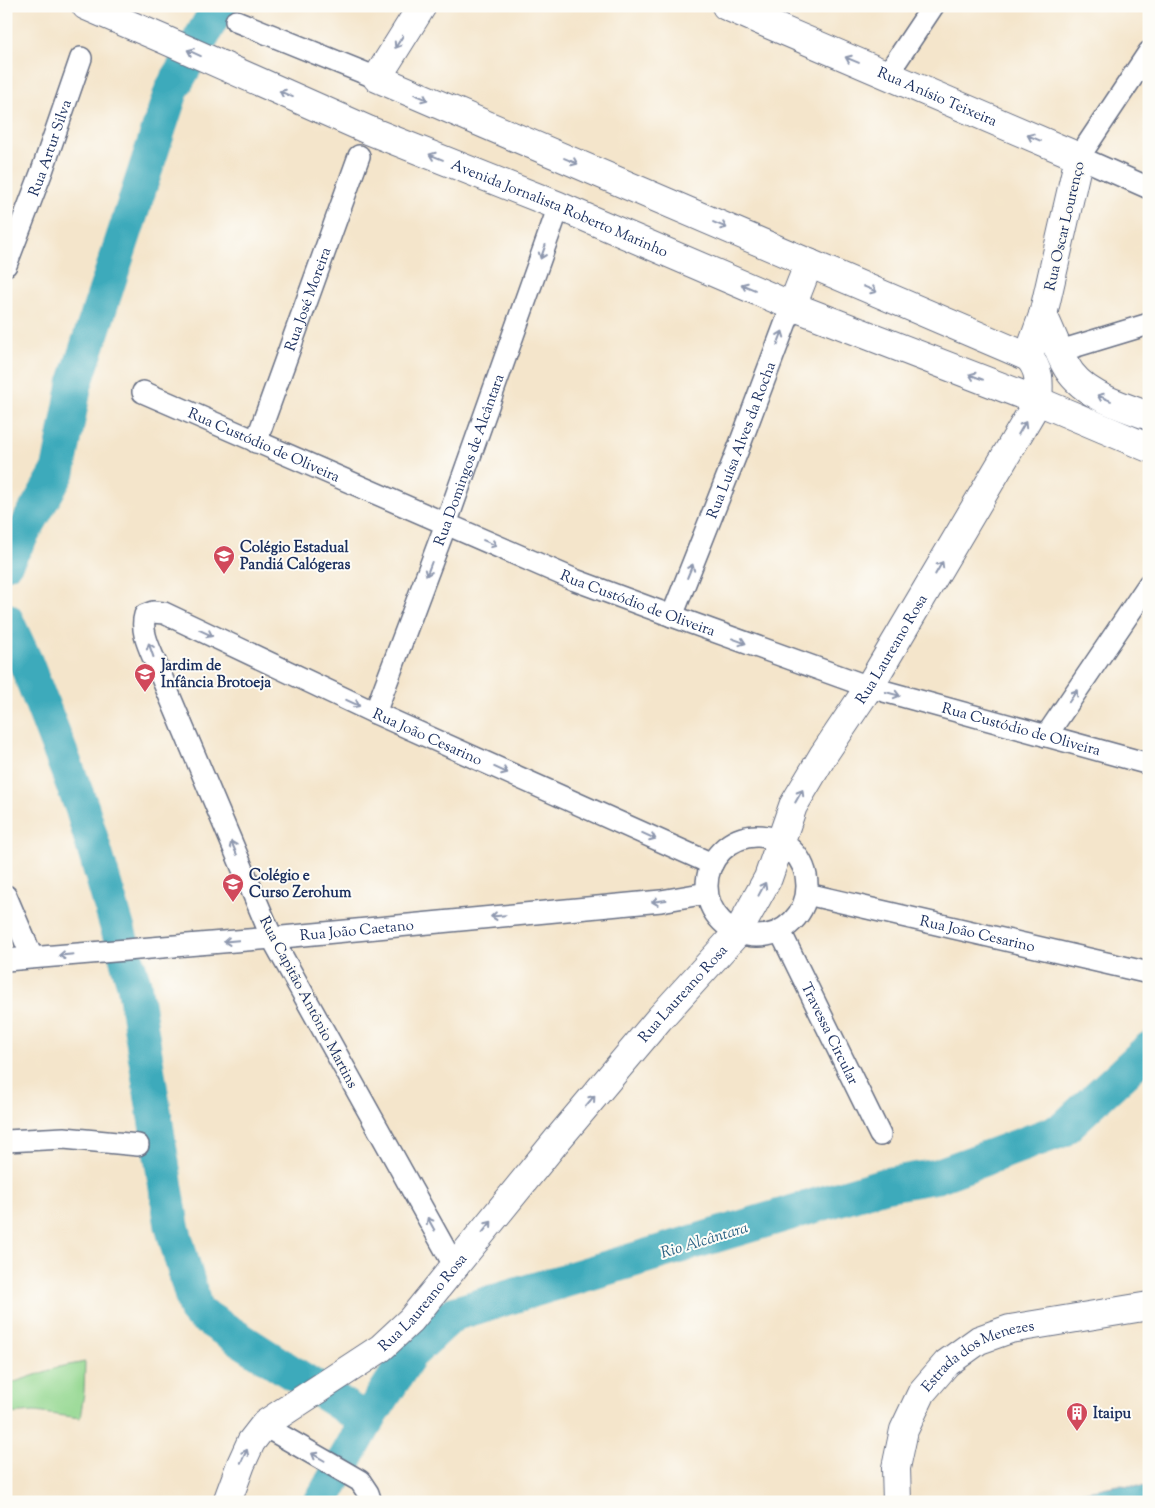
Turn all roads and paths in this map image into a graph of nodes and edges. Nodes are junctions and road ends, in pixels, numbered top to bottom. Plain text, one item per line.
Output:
1 (86, 6) edge
2 (422, 6) edge
3 (726, 6) edge
4 (933, 6) edge
5 (236, 21) dead end
6 (1149, 52) edge
7 (81, 58) dead end
8 (887, 75) junction
9 (376, 78) junction
10 (359, 156) dead end
11 (1079, 158) junction
12 (1149, 188) edge
13 (559, 206) junction
14 (809, 263) junction
15 (6, 265) edge
16 (792, 306) junction
17 (1044, 315) junction
18 (1149, 324) edge
19 (1060, 351) junction
20 (1028, 357) junction
21 (144, 392) dead end
22 (1038, 401) junction
23 (1149, 416) edge
24 (256, 442) junction
25 (1149, 448) edge
26 (446, 524) junction
27 (1149, 584) edge
28 (145, 615) joint
29 (672, 616) junction
30 (869, 687) junction
31 (375, 713) junction
32 (1046, 736) junction
33 (1149, 764) edge
34 (782, 841) junction
35 (712, 864) junction
36 (707, 893) junction
37 (807, 894) junction
38 (6, 896) edge
39 (780, 931) junction
40 (738, 932) junction
41 (272, 938) junction
42 (32, 957) junction
43 (6, 960) edge
44 (1149, 972) edge
45 (880, 1136) dead end
46 (6, 1141) edge
47 (138, 1145) dead end
48 (455, 1267) junction
49 (1149, 1306) edge
50 (275, 1432) dead end
51 (227, 1502) edge
52 (371, 1502) edge
53 (897, 1502) edge

13 -> 1 main road, Avenida Jornalista Roberto Marinho
2 -> 9 main road
8 -> 3 main road, Rua Anísio Teixeira
4 - 8 street
5 - 9 street
6 - 11 street, Rua Oscar Lourenço
7 - 15 street, Rua Artur Silva
11 -> 8 main road, Rua Anísio Teixeira
9 -> 14 main road
10 - 24 street, Rua José Moreira
11 - 12 street, Rua Anísio Teixeira
11 - 17 main road, Rua Oscar Lourenço
16 -> 13 main road, Avenida Jornalista Roberto Marinho
13 -> 26 street, Rua Domingos de Alcântara
14 - 16 main road, Rua Luísa Alves da Rocha
14 -> 20 main road
22 -> 16 main road, Avenida Jornalista Roberto Marinho
29 -> 16 street, Rua Luísa Alves da Rocha
17 - 19 main road
17 - 20 main road, Rua Oscar Lourenço
18 - 19 street
23 -> 19 main road
20 - 22 main road
21 - 24 street, Rua Custódio de Oliveira
22 - 25 main road, Avenida Jornalista Roberto Marinho
30 -> 22 main road, Rua Laureano Rosa
24 - 26 street, Rua Custódio de Oliveira
26 -> 29 street, Rua Custódio de Oliveira
26 -> 31 street, Rua Domingos de Alcântara
32 -> 27 street
28 -> 31 street, Rua João Cesarino
41 -> 28 street, Rua Capitão Antônio Martins
29 -> 30 street, Rua Custódio de Oliveira
30 -> 32 street, Rua Custódio de Oliveira
34 -> 30 main road, Rua Laureano Rosa
31 -> 35 street, Rua João Cesarino
32 - 33 street, Rua Custódio de Oliveira
34 - 35 street
34 - 37 street
40 -> 34 main road, Rua Laureano Rosa
35 - 36 street
36 - 40 street
36 -> 41 street, Rua João Caetano
37 - 39 street
37 - 44 street, Rua João Cesarino
38 - 42 street
39 - 40 street
39 - 45 street, Travessa Circular
48 -> 40 main road, Rua Laureano Rosa
41 -> 42 street, Rua João Caetano
48 -> 41 street, Rua Capitão Antônio Martins
42 - 43 street, Rua João Caetano
46 - 47 street
51 -> 48 main road, Rua Laureano Rosa
49 - 53 main road, Estrada dos Menezes
52 -> 50 street

